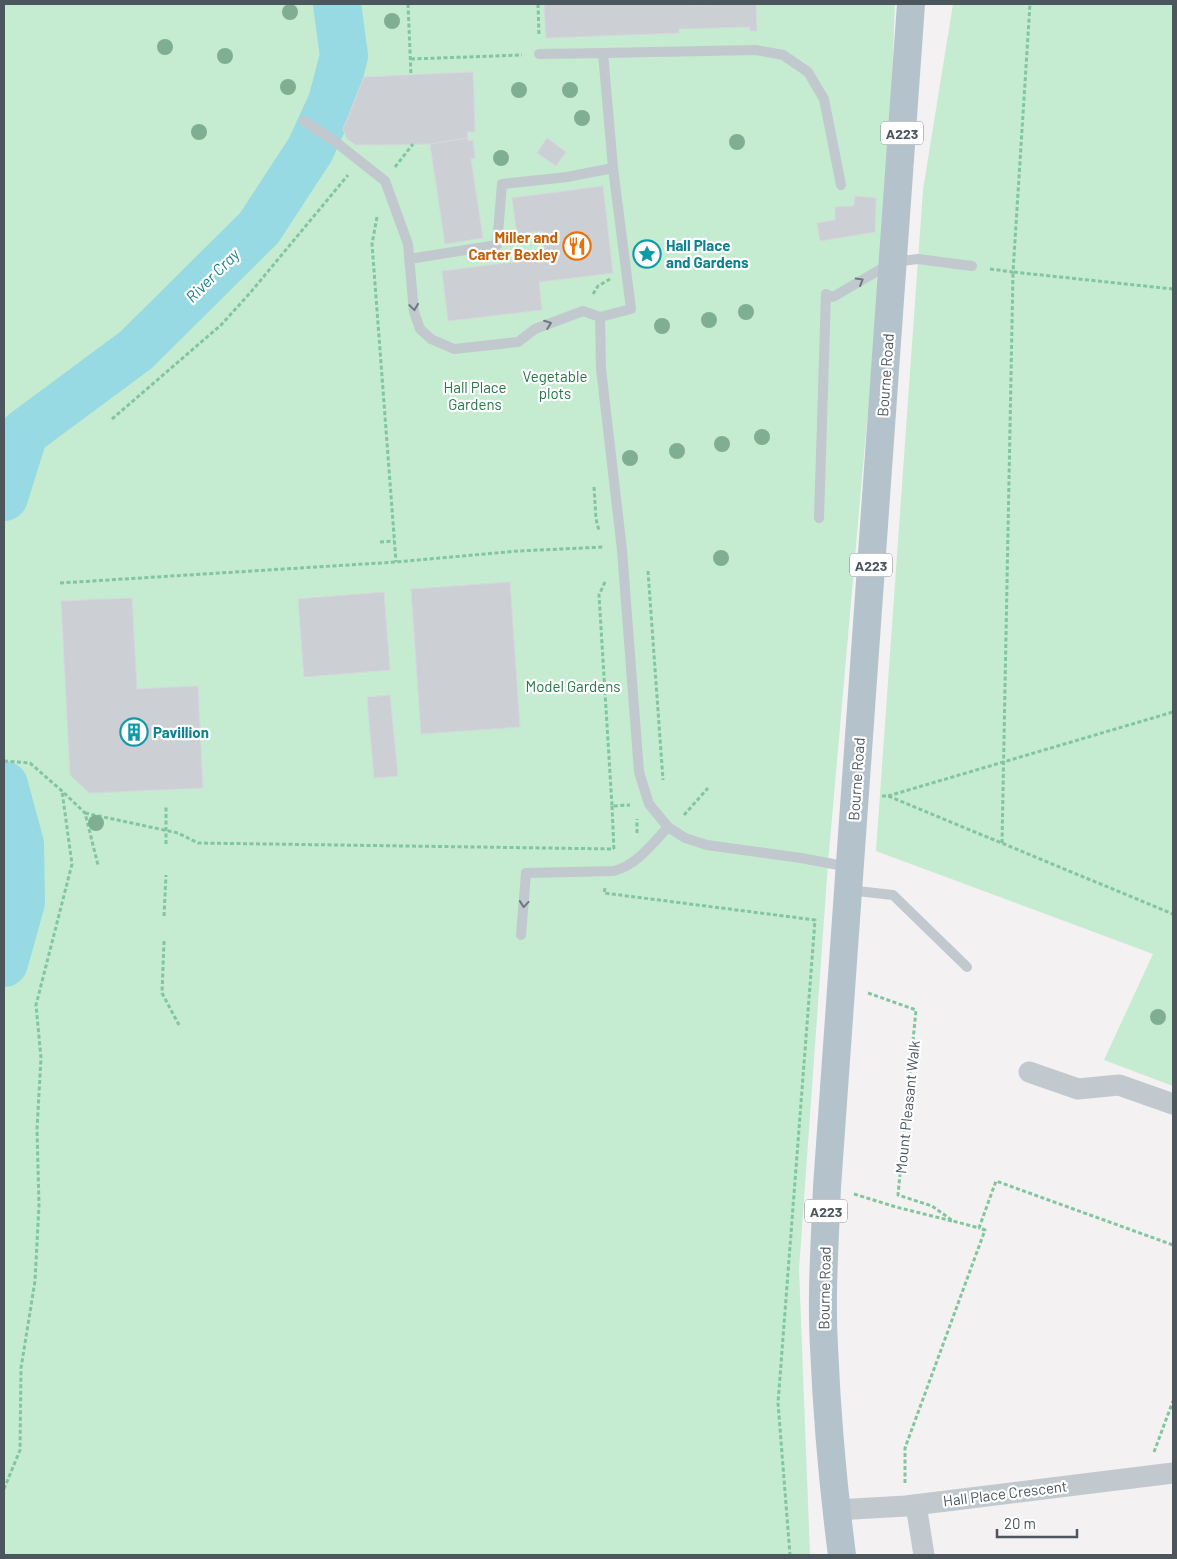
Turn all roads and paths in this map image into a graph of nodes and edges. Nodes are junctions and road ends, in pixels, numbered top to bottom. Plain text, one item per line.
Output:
1 (408, 4) edge
2 (538, 4) edge
3 (911, 4) edge
4 (1030, 4) edge
5 (603, 53) junction
6 (540, 54) junction
7 (410, 59) junction
8 (411, 75) dead end
9 (304, 121) dead end
10 (413, 144) dead end
11 (613, 168) junction
12 (385, 180) junction
13 (841, 185) dead end
14 (409, 259) junction
15 (893, 262) junction
16 (972, 266) joint
17 (626, 271) junction
18 (1013, 272) junction
19 (1173, 289) edge
20 (583, 311) junction
21 (600, 317) junction
22 (112, 419) dead end
23 (593, 479) dead end
24 (819, 518) dead end
25 (394, 541) junction
26 (380, 542) dead end
27 (604, 547) junction
28 (606, 556) dead end
29 (396, 562) junction
30 (648, 571) dead end
31 (606, 580) dead end
32 (60, 583) dead end
33 (1173, 712) edge
34 (4, 761) edge
35 (1004, 762) junction
36 (663, 785) dead end
37 (708, 788) dead end
38 (62, 791) junction
39 (855, 792) junction
40 (888, 796) junction
41 (633, 805) dead end
42 (612, 806) junction
43 (166, 807) dead end
44 (638, 811) dead end
45 (86, 813) junction
46 (682, 817) dead end
47 (668, 827) junction
48 (167, 830) junction
49 (634, 840) dead end
50 (1002, 843) junction
51 (166, 844) dead end
52 (614, 849) junction
53 (621, 853) dead end
54 (98, 865) dead end
55 (166, 875) dead end
56 (849, 878) junction
57 (604, 893) dead end
58 (1173, 914) edge
59 (164, 916) dead end
60 (521, 935) dead end
61 (164, 941) dead end
62 (967, 967) dead end
63 (841, 984) junction
64 (179, 1025) dead end
65 (1029, 1072) dead end
66 (1173, 1104) edge
67 (827, 1187) junction
68 (953, 1221) junction
69 (979, 1228) junction
70 (1173, 1244) edge
71 (1173, 1401) edge
72 (1173, 1473) edge
73 (1145, 1475) junction
74 (4, 1489) edge
75 (911, 1505) junction
76 (836, 1510) junction
77 (790, 1555) edge
78 (842, 1555) edge
79 (924, 1555) edge

1 - 7 path
2 - 6 path
3 - 15 main road, Bourne Road / A223
4 - 18 path
5 - 6 lane
5 - 11 lane
5 - 13 lane
6 - 7 path
7 - 8 path
9 - 12 lane
10 - 12 path
11 - 14 lane
11 - 17 lane
12 - 14 lane
12 - 22 path
12 - 25 path
14 -> 20 lane
15 - 16 lane
24 -> 15 lane
15 - 39 main road, Bourne Road / A223
16 - 18 path
17 - 20 path
17 - 21 lane
18 - 19 path
18 - 35 path
20 - 21 lane
21 - 47 lane
23 - 27 path
25 - 26 path
25 - 29 path
27 - 28 path
27 - 29 path
29 - 32 path
30 - 36 path
31 - 42 path
33 - 35 path
34 - 38 path
35 - 40 path
35 - 50 path
37 - 46 path
38 - 45 path
38 - 74 path
39 - 40 path
39 - 56 main road, Bourne Road / A223
40 - 50 path
41 - 42 path
42 - 52 path
43 - 48 path
44 - 49 path
45 - 48 path
45 - 54 path
47 - 56 lane
47 -> 60 lane
48 - 51 path
48 - 52 path
50 - 58 path
52 - 53 path
55 - 59 path
56 - 62 lane
56 - 63 main road, Bourne Road / A223
57 - 77 path
61 - 64 path
63 - 67 main road, Bourne Road / A223
63 - 68 path, Mount Pleasant Walk
65 - 66 street
67 - 68 path
67 - 76 main road, Bourne Road / A223
68 - 69 path, Mount Pleasant Walk
69 - 70 path
69 - 75 path
71 - 73 path
72 - 73 street, Hall Place Crescent
73 - 75 street, Hall Place Crescent
75 - 76 street, Hall Place Crescent
75 - 79 street
76 - 78 main road, Bourne Road / A223

